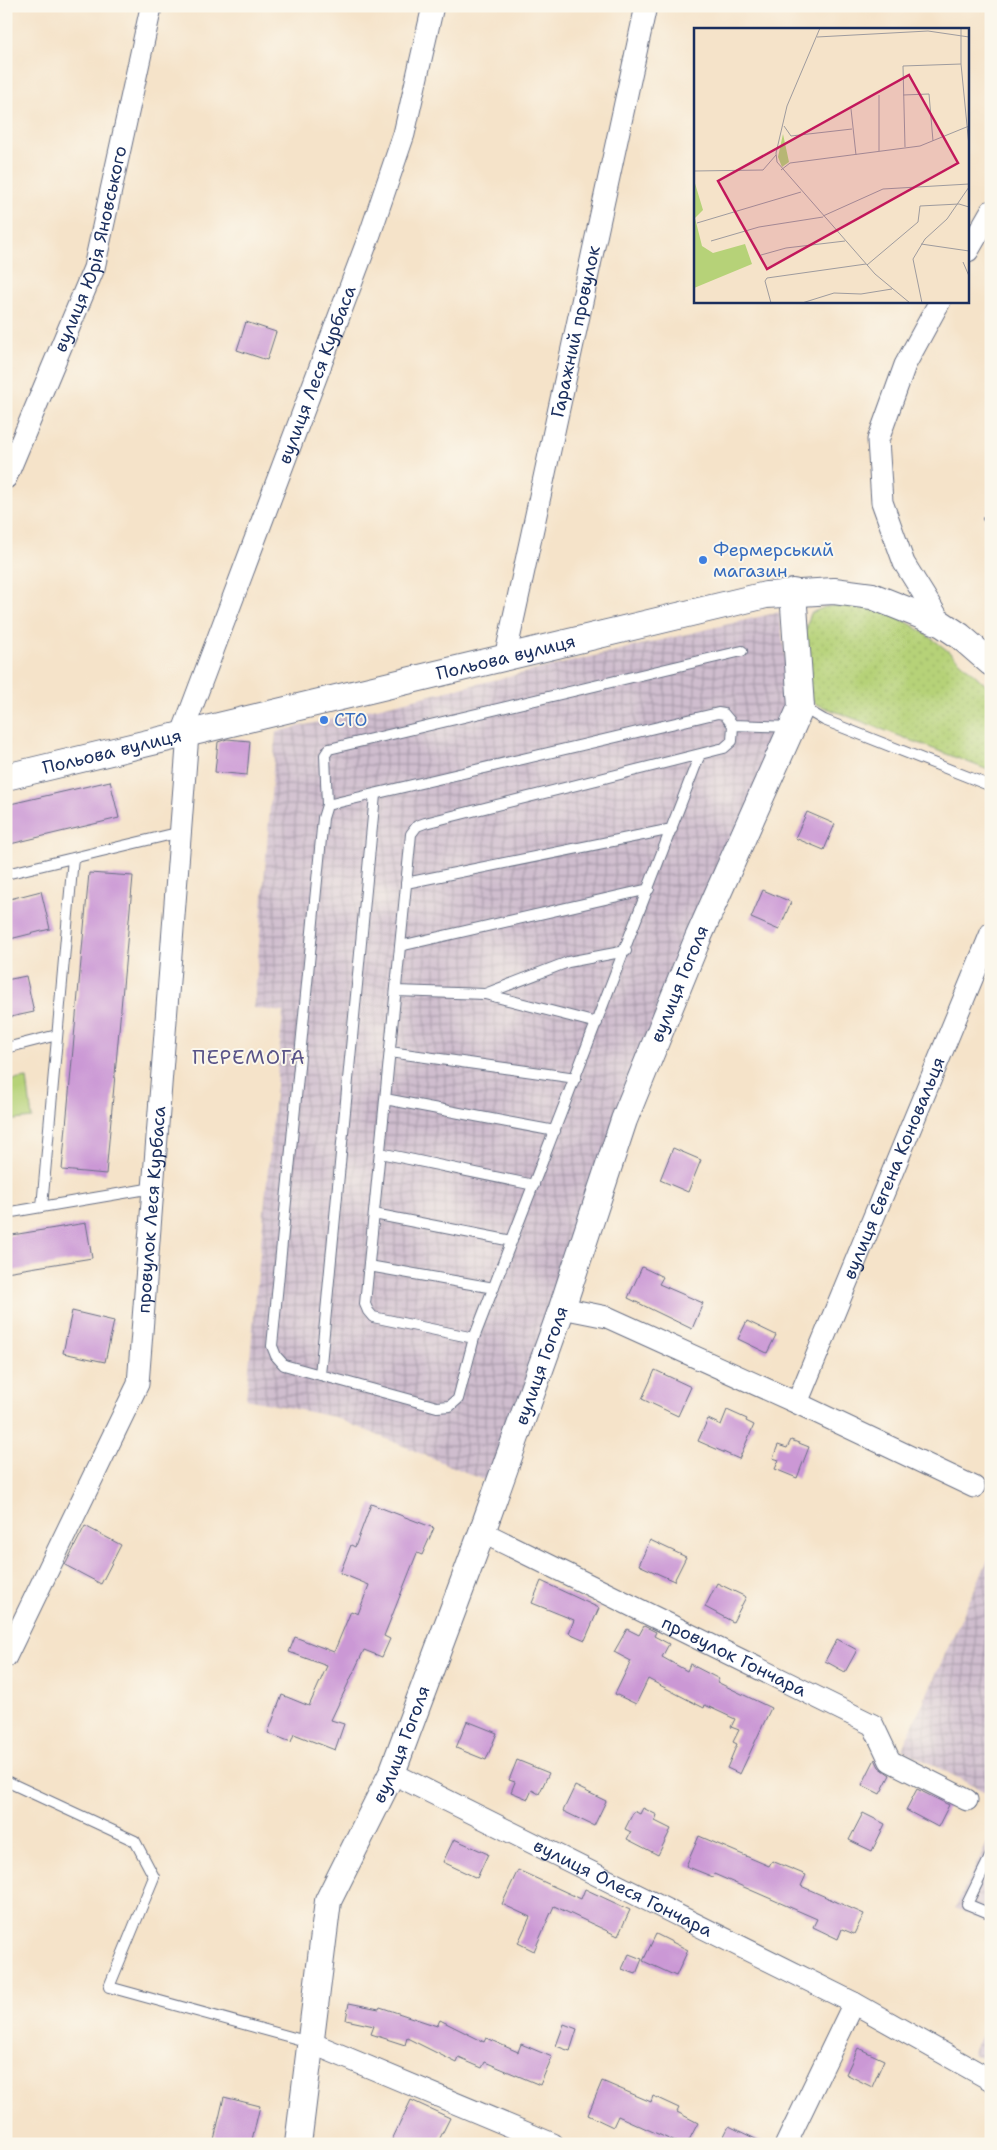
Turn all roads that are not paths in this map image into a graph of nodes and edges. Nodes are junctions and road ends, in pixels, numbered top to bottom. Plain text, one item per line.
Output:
1 (432, 6) edge
2 (646, 6) edge
3 (150, 12) dead end
4 (991, 211) edge
5 (970, 248) edge
6 (939, 302) edge
7 (6, 478) edge
8 (793, 592) junction
9 (942, 624) junction
10 (742, 651) dead end
11 (505, 658) junction
12 (991, 664) edge
13 (797, 717) junction
14 (733, 726) junction
15 (184, 735) junction
16 (700, 754) junction
17 (6, 777) edge
18 (991, 786) edge
19 (375, 795) junction
20 (327, 805) junction
21 (672, 829) junction
22 (180, 832) junction
23 (73, 858) junction
24 (6, 874) edge
25 (406, 884) junction
26 (649, 889) junction
27 (991, 933) edge
28 (400, 946) junction
29 (626, 951) junction
30 (396, 991) junction
31 (485, 994) junction
32 (597, 1024) junction
33 (57, 1035) junction
34 (6, 1048) edge
35 (390, 1052) junction
36 (576, 1078) junction
37 (385, 1099) junction
38 (555, 1132) junction
39 (380, 1153) junction
40 (534, 1185) junction
41 (153, 1188) junction
42 (42, 1207) junction
43 (6, 1213) edge
44 (374, 1214) junction
45 (512, 1241) junction
46 (369, 1266) junction
47 (494, 1288) junction
48 (562, 1308) junction
49 (474, 1338) junction
50 (320, 1375) junction
51 (796, 1403) junction
52 (974, 1487) dead end
53 (482, 1532) junction
54 (6, 1656) edge
55 (392, 1773) junction
56 (6, 1781) edge
57 (967, 1800) dead end
58 (991, 1855) edge
59 (991, 1914) edge
60 (854, 2003) junction
61 (309, 2042) junction
62 (991, 2080) edge
63 (298, 2144) edge
64 (553, 2144) edge
65 (786, 2144) edge

1 - 15 street, вулиця Леся Курбаса
2 - 11 street, Гаражний провулок
3 - 7 street, вулиця Юрія Яновського
4 - 5 street
6 - 9 street
8 - 9 street, Польова вулиця
8 - 11 street, Польова вулиця
8 - 13 street, вулиця Гоголя
9 - 12 street, Польова вулиця
10 - 20 lane
11 - 15 street, Польова вулиця
13 - 14 lane
13 - 18 lane
13 - 48 street, вулиця Гоголя
14 - 16 lane
14 - 19 lane
15 - 17 street, Польова вулиця
15 - 22 street, провулок Леся Курбаса
16 - 21 lane
16 - 25 lane
19 - 20 lane
19 - 50 lane
20 - 50 lane
21 - 25 lane
21 - 26 lane
22 - 23 lane
22 - 41 street, провулок Леся Курбаса
23 - 24 lane
23 - 33 lane
25 - 28 lane
26 - 28 lane
26 - 29 lane
27 - 51 street, вулиця Євгена Коновальця
28 - 30 lane
29 - 31 lane
29 - 32 lane
30 - 31 lane
30 - 35 lane
31 - 32 lane
32 - 36 lane
33 - 34 lane
33 - 42 lane
35 - 36 lane
35 - 37 lane
36 - 38 lane
37 - 38 lane
37 - 39 lane
38 - 40 lane
39 - 40 lane
39 - 44 lane
40 - 45 lane
41 - 42 lane
41 - 54 street, провулок Леся Курбаса
42 - 43 lane
44 - 45 lane
44 - 46 lane
45 - 47 lane
46 - 47 lane
46 - 49 lane
47 - 49 lane
48 - 51 street
48 - 53 street, вулиця Гоголя
49 - 50 lane
51 - 52 street
53 - 55 street, вулиця Гоголя
53 - 57 street, провулок Гончара
55 - 60 street, вулиця Олеся Гончара
55 - 61 street, вулиця Гоголя
56 - 61 lane
58 - 59 lane
60 - 62 street, вулиця Олеся Гончара
60 - 65 street
61 - 63 street, вулиця Гоголя
61 - 64 street

